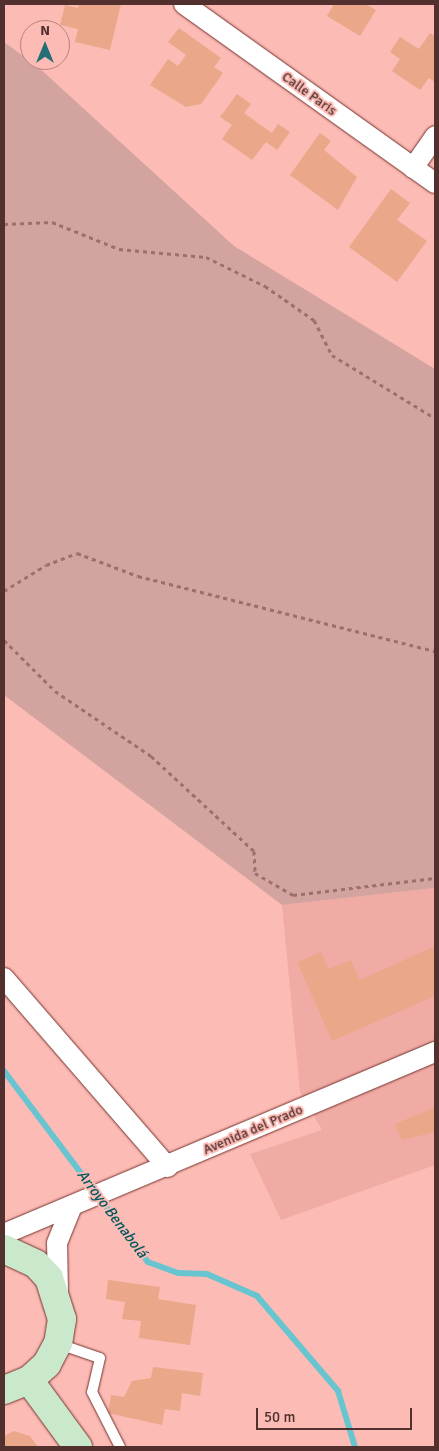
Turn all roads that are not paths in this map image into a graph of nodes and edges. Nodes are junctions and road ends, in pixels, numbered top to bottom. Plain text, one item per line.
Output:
1 (184, 4) edge
2 (435, 136) edge
3 (413, 168) junction
4 (435, 183) edge
5 (4, 978) edge
6 (435, 1052) edge
7 (168, 1167) junction
8 (71, 1208) junction
9 (4, 1234) edge
10 (4, 1249) edge
11 (58, 1294) junction
12 (58, 1343) junction
13 (29, 1380) junction
14 (4, 1390) edge
15 (78, 1447) edge
16 (120, 1447) edge

1 - 3 street, Calle Paris
2 - 3 street
3 - 4 street, Calle Paris
5 - 7 street
6 - 7 street, Avenida del Prado
7 - 8 street, Avenida del Prado
8 - 9 street, Avenida del Prado
8 - 11 street
10 - 11 street
11 - 12 street
12 - 13 street
12 - 16 lane
13 - 14 street
13 - 15 street

